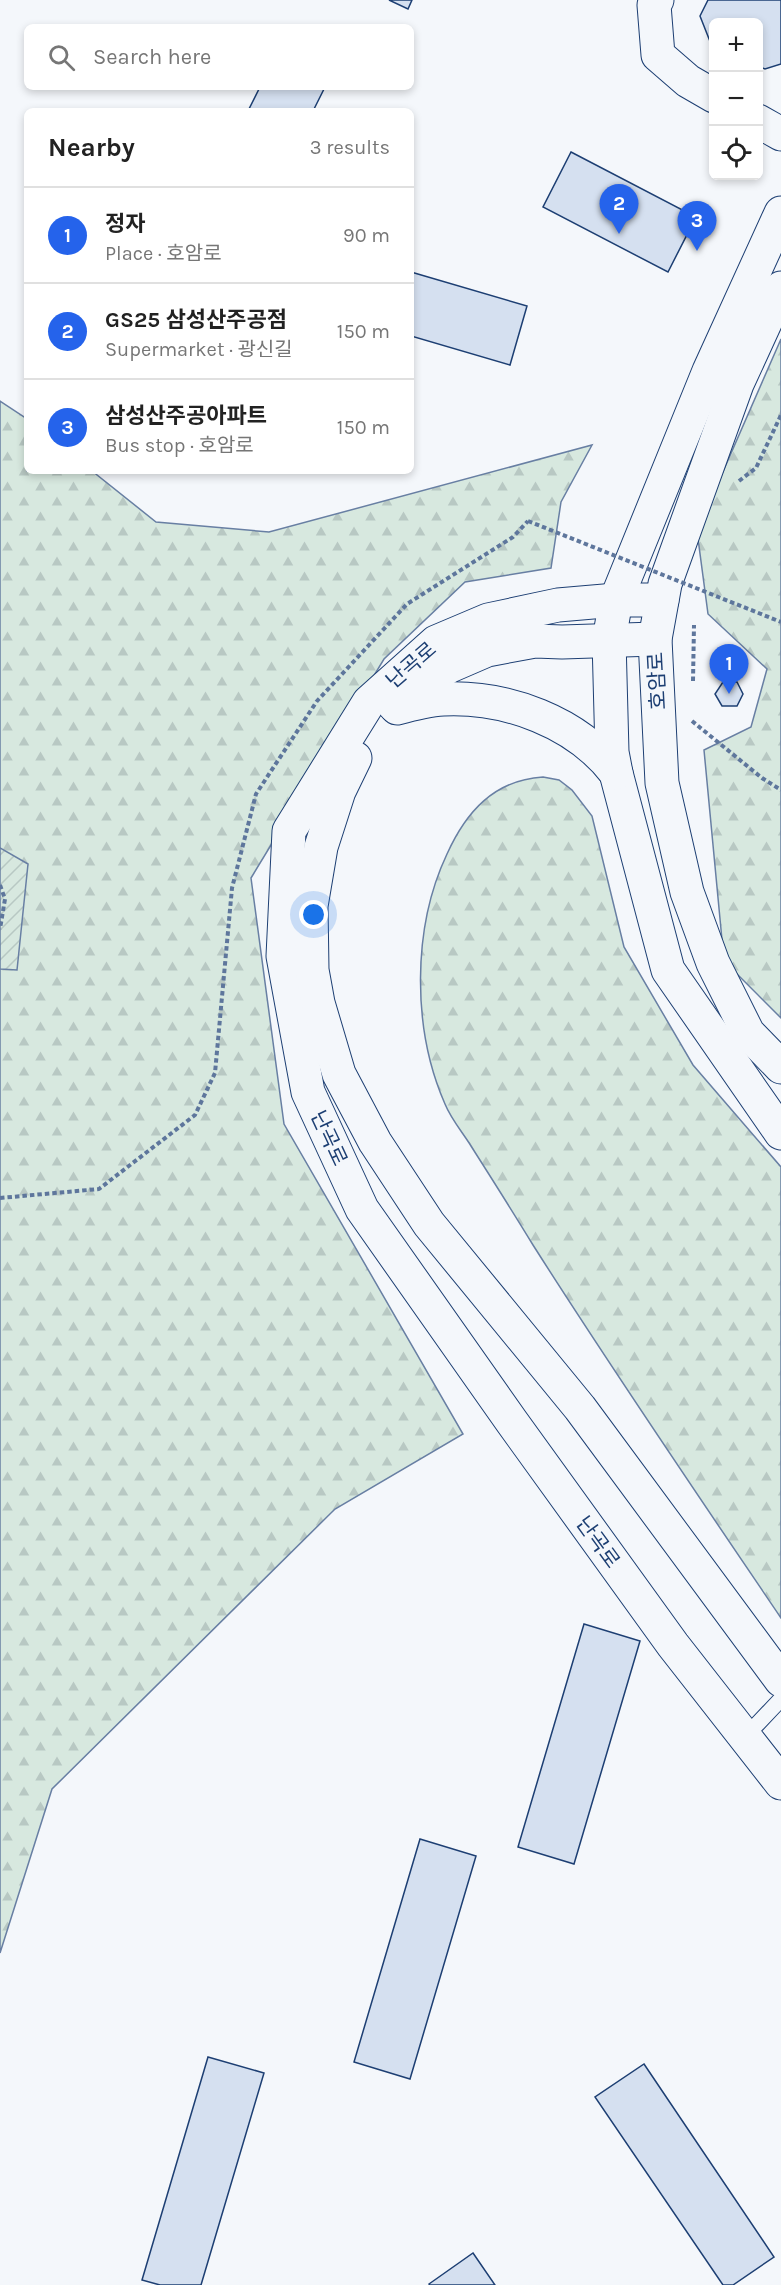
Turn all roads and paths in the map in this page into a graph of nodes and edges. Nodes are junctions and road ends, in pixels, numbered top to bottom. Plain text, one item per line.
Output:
1 (657, 0) edge
2 (709, 93) edge
3 (763, 123) edge
4 (781, 134) edge
5 (781, 213) edge
6 (781, 288) edge
7 (781, 415) edge
8 (734, 484) dead end
9 (513, 537) dead end
10 (616, 600) junction
11 (662, 600) junction
12 (694, 622) dead end
13 (781, 622) edge
14 (655, 639) junction
15 (609, 640) junction
16 (693, 688) dead end
17 (387, 711) junction
18 (693, 711) dead end
19 (616, 773) junction
20 (781, 790) edge
21 (0, 885) edge
22 (0, 929) edge
23 (781, 1067) edge
24 (781, 1133) edge
25 (781, 1680) edge
26 (781, 1699) edge
27 (745, 1737) junction
28 (781, 1783) edge

1 - 2 main road
3 - 4 main road
5 - 10 main road
6 - 11 main road, 호암로
7 - 8 path
9 - 13 path, bridge
10 - 11 main road, 난곡로
10 - 15 main road
10 - 27 main road, 난곡로
11 - 14 main road, 호암로
12 - 16 path
14 - 15 main road, 난곡로
14 - 23 main road, 호암로
15 - 17 main road, 난곡로
15 - 19 main road
17 - 19 main road
17 - 25 main road, 난곡로
18 - 20 path
19 - 24 main road
21 - 22 path
26 - 27 lane
27 - 28 main road, 난곡로

